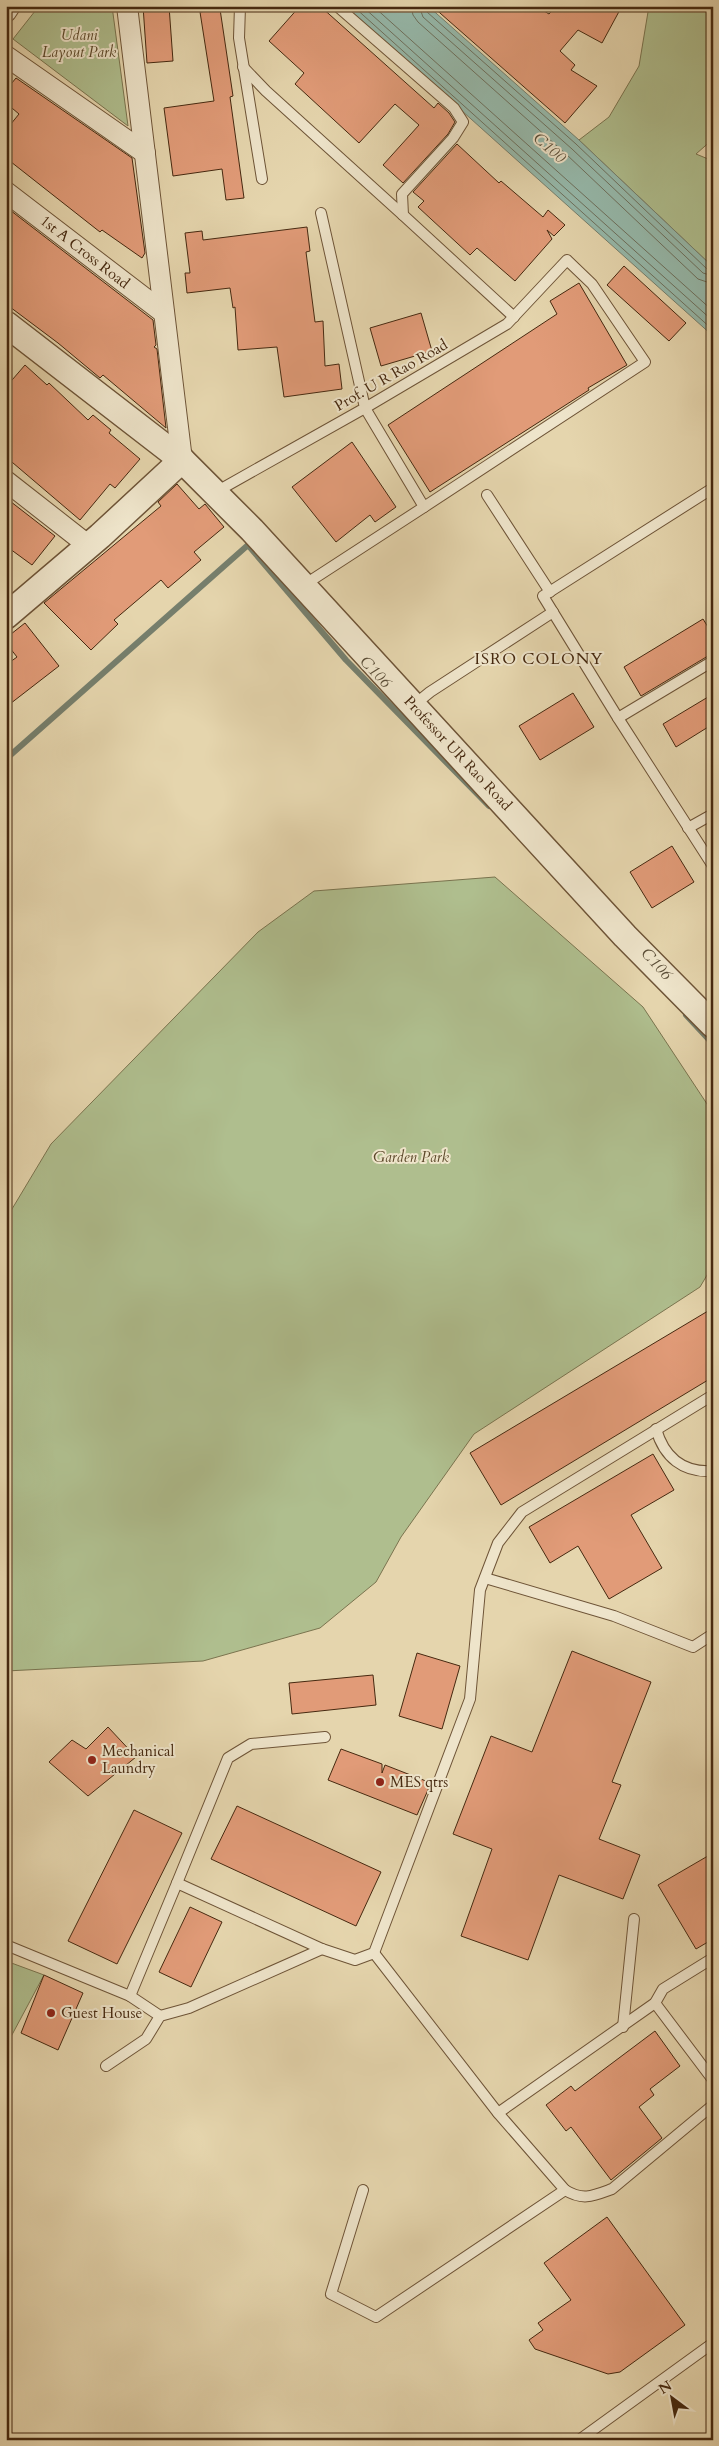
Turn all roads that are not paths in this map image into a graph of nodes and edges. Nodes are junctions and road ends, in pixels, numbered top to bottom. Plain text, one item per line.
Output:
1 (10, 6) edge
2 (127, 6) edge
3 (240, 6) edge
4 (337, 6) edge
5 (6, 12) edge
6 (6, 56) edge
7 (244, 67) junction
8 (145, 153) junction
9 (262, 179) dead end
10 (6, 192) edge
11 (321, 213) dead end
12 (403, 215) junction
13 (164, 313) junction
14 (514, 317) junction
15 (10, 333) edge
16 (366, 408) junction
17 (182, 460) junction
18 (6, 481) edge
19 (713, 488) edge
20 (213, 493) junction
21 (487, 494) dead end
22 (424, 507) junction
23 (89, 546) junction
24 (304, 585) junction
25 (550, 592) junction
26 (553, 612) junction
27 (6, 616) edge
28 (713, 661) edge
29 (414, 705) junction
30 (618, 718) junction
31 (713, 814) edge
32 (688, 828) junction
33 (713, 866) edge
34 (713, 1024) edge
35 (713, 1395) edge
36 (656, 1429) junction
37 (713, 1471) edge
38 (485, 1578) junction
39 (713, 1634) edge
40 (325, 1737) dead end
41 (177, 1884) junction
42 (634, 1919) dead end
43 (6, 1945) edge
44 (322, 1949) junction
45 (374, 1953) junction
46 (713, 1958) edge
47 (130, 1996) junction
48 (656, 2003) junction
49 (160, 2016) junction
50 (623, 2027) junction
51 (106, 2066) dead end
52 (713, 2080) edge
53 (713, 2105) edge
54 (498, 2113) junction
55 (363, 2190) dead end
56 (565, 2190) junction
57 (713, 2343) edge
58 (579, 2440) edge

1 - 5 street
2 - 8 street
3 - 7 lane
4 - 12 lane
6 - 8 street
7 - 9 lane
7 - 12 lane
8 - 13 street
10 - 13 street, 1st A Cross Road
11 - 16 lane
12 - 14 lane
13 - 17 street
14 - 16 lane, Prof. U R Rao Road
14 - 22 lane, Prof. U R Rao Road
15 - 17 street, Professor UR Rao Road
16 - 20 lane, Prof. U R Rao Road
16 - 22 lane
17 - 20 street, Professor UR Rao Road
17 - 23 street
18 - 23 street
19 - 25 lane
20 - 24 street, Professor UR Rao Road
21 - 25 lane
22 - 24 lane
23 - 27 street
24 - 29 street, Professor UR Rao Road
25 - 26 lane
26 - 29 lane
26 - 30 lane
28 - 30 lane
29 - 34 street, Professor UR Rao Road
30 - 32 lane
31 - 32 lane
32 - 33 lane
35 - 36 lane
36 - 37 lane
36 - 38 lane
38 - 39 lane
38 - 45 lane
40 - 41 lane
41 - 44 lane
41 - 47 lane
42 - 50 lane
43 - 47 lane
44 - 45 lane
44 - 49 lane
45 - 54 lane
46 - 48 lane
47 - 49 lane
48 - 50 lane
48 - 52 lane
49 - 51 lane
50 - 54 lane
53 - 56 lane
54 - 56 lane
55 - 56 lane
57 - 58 lane

